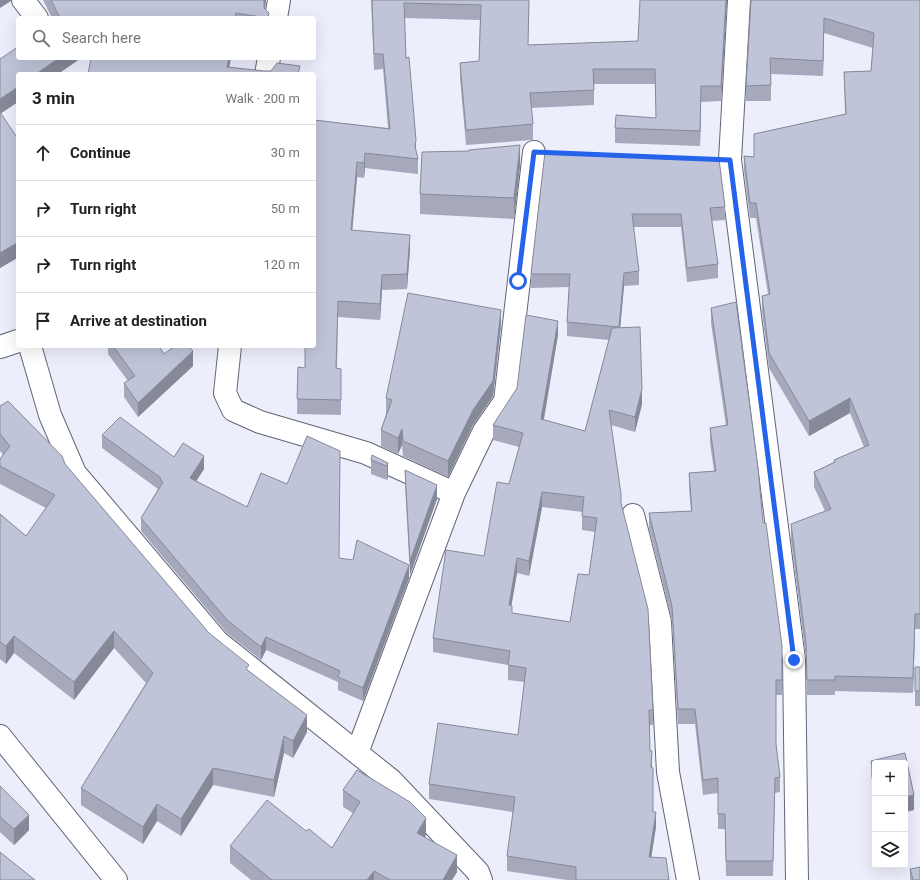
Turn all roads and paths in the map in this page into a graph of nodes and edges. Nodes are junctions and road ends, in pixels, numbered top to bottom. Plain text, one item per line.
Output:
1 (23, 0) edge
2 (279, 0) edge
3 (739, 0) edge
4 (35, 16) edge
5 (276, 16) edge
6 (269, 60) edge
7 (266, 72) edge
8 (534, 152) junction
9 (557, 153) edge
10 (511, 154) edge
11 (706, 159) edge
12 (730, 160) junction
13 (16, 342) edge
14 (0, 347) edge
15 (31, 348) edge
16 (230, 348) edge
17 (454, 493) junction
18 (632, 515) dead end
19 (0, 736) edge
20 (357, 753) junction
21 (116, 880) edge
22 (481, 880) edge
23 (688, 880) edge
24 (797, 880) edge

1 - 4 street
2 - 5 street
3 - 12 street
6 - 7 street
8 - 9 street
8 - 10 street
8 - 17 street
11 - 12 street
12 - 24 street
13 - 14 street
15 - 20 street
16 - 17 street
17 - 20 street
18 - 23 street
19 - 21 street
20 - 22 street

